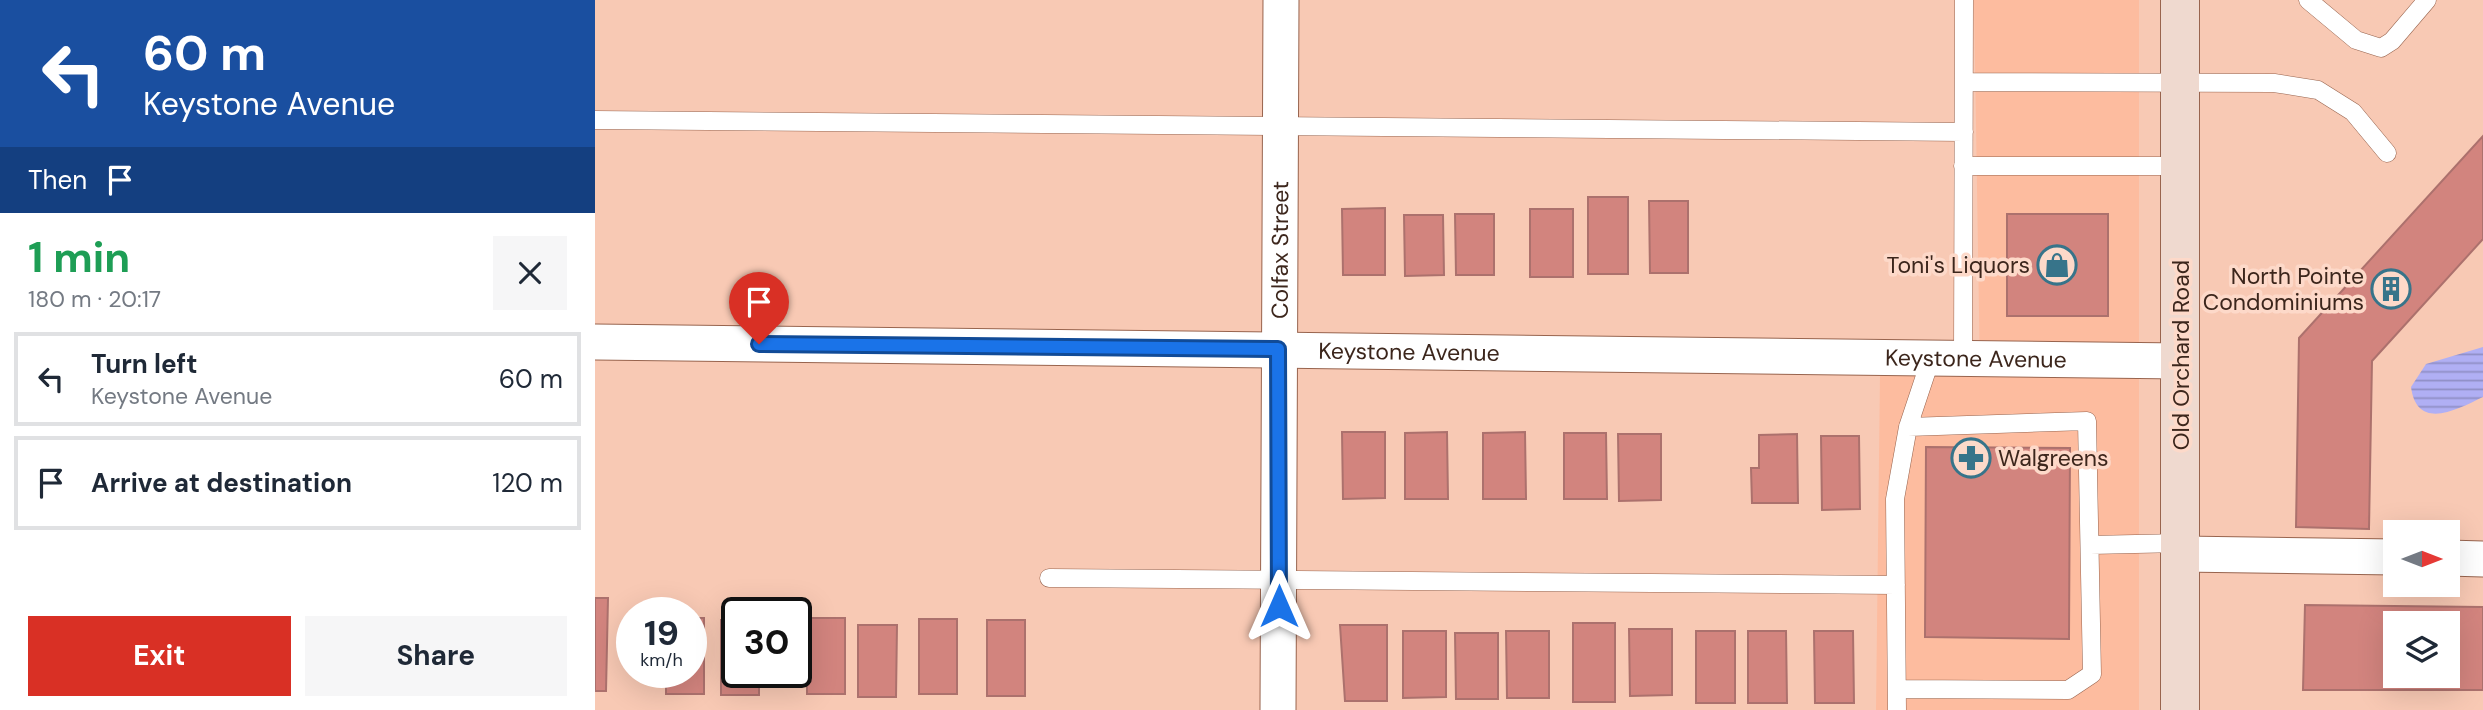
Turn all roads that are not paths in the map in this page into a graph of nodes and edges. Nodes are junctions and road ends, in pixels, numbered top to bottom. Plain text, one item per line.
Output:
1 (1281, 0) edge
2 (1964, 0) edge
3 (2180, 0) edge
4 (2308, 0) edge
5 (2427, 0) edge
6 (1964, 82) junction
7 (2180, 83) junction
8 (595, 120) edge
9 (1280, 128) junction
10 (1964, 132) junction
11 (2387, 153) dead end
12 (1963, 166) junction
13 (2180, 166) junction
14 (595, 342) edge
15 (1278, 349) junction
16 (1947, 358) junction
17 (2181, 361) junction
18 (1908, 426) junction
19 (2090, 545) junction
20 (2181, 549) junction
21 (2383, 557) edge
22 (2461, 558) edge
23 (2483, 559) edge
24 (1049, 578) dead end
25 (1279, 580) junction
26 (1896, 585) junction
27 (1897, 689) junction
28 (1278, 710) edge
29 (1898, 710) edge
30 (2180, 710) edge

1 - 9 street, Colfax Street
2 - 6 lane
3 - 7 main road, Old Orchard Road
4 - 5 lane
6 - 7 lane
6 - 10 lane
7 - 11 lane
7 - 13 main road, Old Orchard Road
8 - 9 lane
9 - 10 lane
9 - 15 street, Colfax Street
10 - 12 lane
12 - 13 lane
12 - 16 lane
13 - 17 main road, Old Orchard Road
14 - 15 street, Keystone Avenue
15 - 16 street, Keystone Avenue
15 - 25 street, Colfax Street
16 - 17 street, Keystone Avenue
16 - 18 lane
17 - 20 main road, Old Orchard Road
18 - 19 lane
18 - 26 lane
19 - 20 lane
19 - 27 lane
20 - 21 street
20 - 30 main road, Old Orchard Road
22 - 23 street
24 - 25 lane
25 - 26 lane
25 - 28 street, Colfax Street
26 - 27 lane
27 - 29 lane

